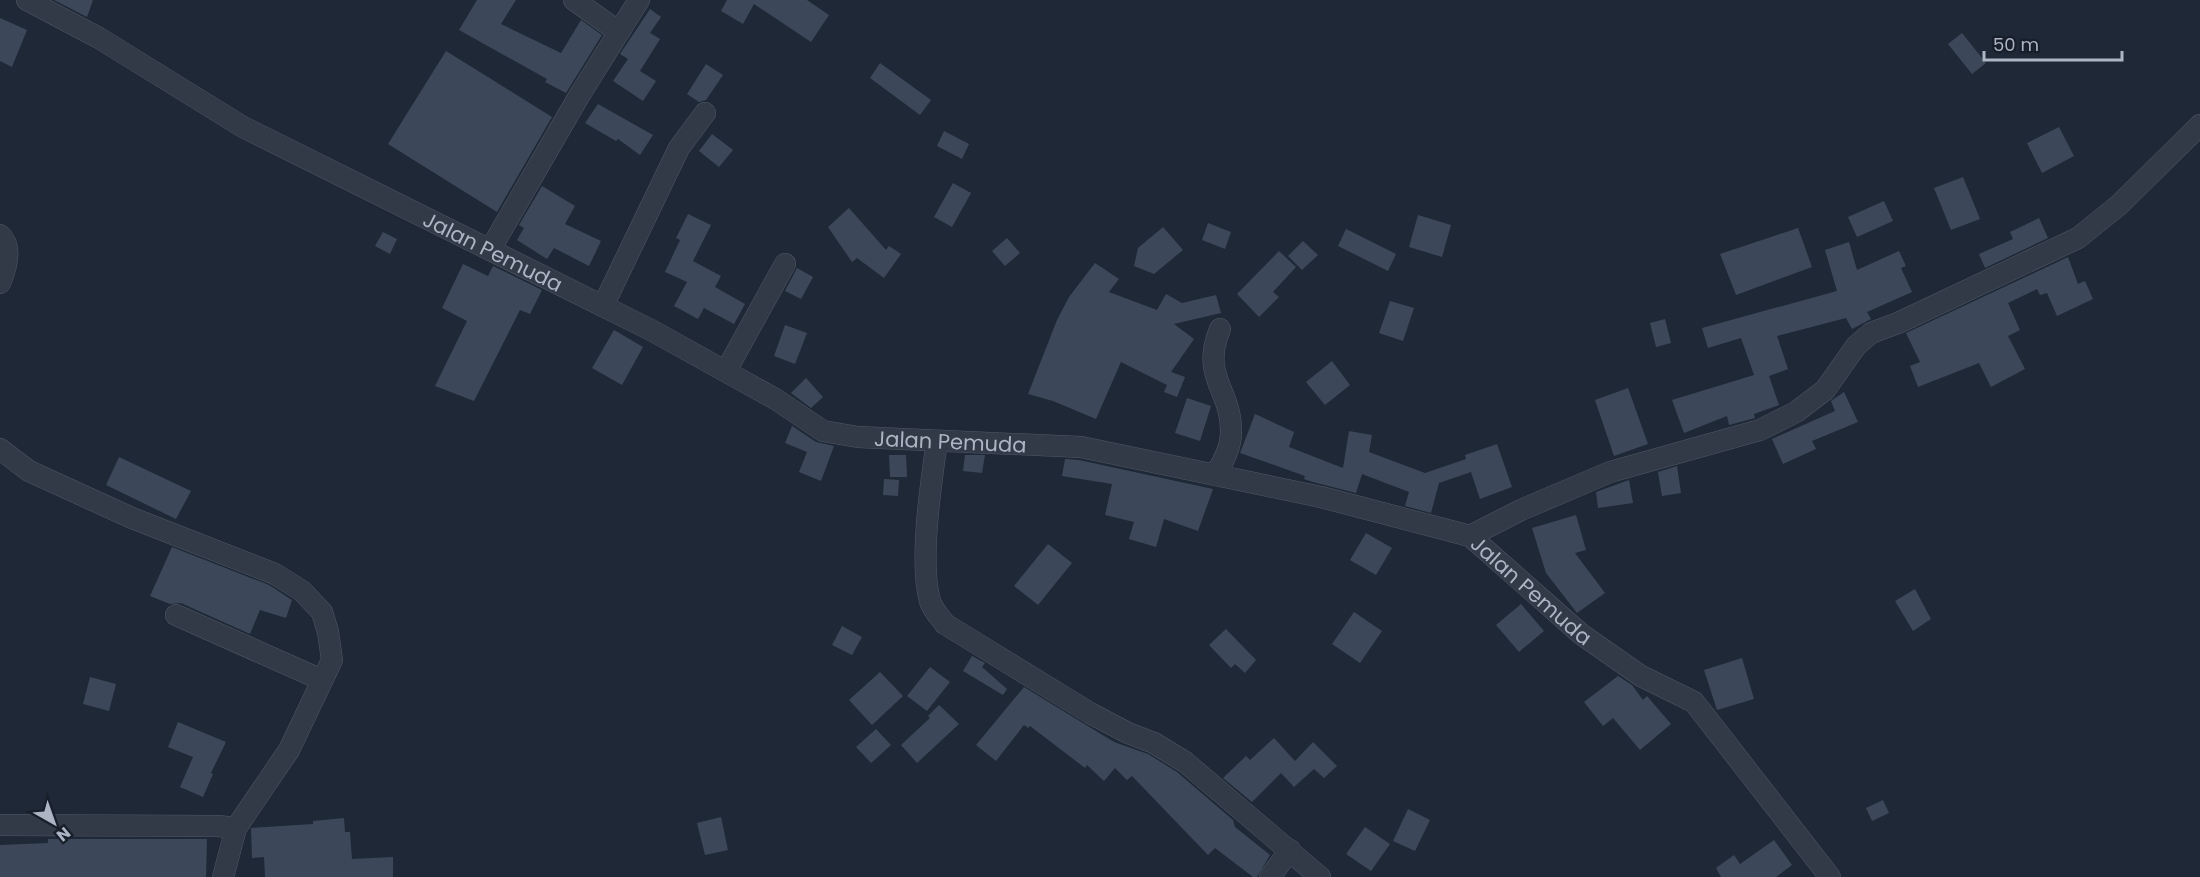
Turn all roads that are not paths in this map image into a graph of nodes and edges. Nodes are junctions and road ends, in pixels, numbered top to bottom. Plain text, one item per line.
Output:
1 (27, 0) edge
2 (574, 0) edge
3 (639, 0) edge
4 (619, 32) junction
5 (705, 113) dead end
6 (2200, 125) edge
7 (0, 235) edge
8 (490, 250) junction
9 (785, 264) dead end
10 (0, 283) edge
11 (603, 306) junction
12 (1220, 329) dead end
13 (726, 371) junction
14 (937, 441) junction
15 (0, 449) edge
16 (1215, 475) junction
17 (1470, 536) junction
18 (176, 615) dead end
19 (322, 680) junction
20 (0, 825) edge
21 (236, 828) junction
22 (1290, 850) junction
23 (223, 877) edge
24 (1270, 877) edge
25 (1320, 877) edge
26 (1830, 877) edge

1 - 8 street, Jalan Pemuda
2 - 4 street
3 - 4 street
4 - 8 street
5 - 11 street
6 - 17 street
7 - 10 street
8 - 11 street, Jalan Pemuda
9 - 13 street
11 - 13 street, Jalan Pemuda
12 - 16 street
13 - 14 street, Jalan Pemuda
14 - 16 street, Jalan Pemuda
14 - 22 street
15 - 19 street
16 - 17 street, Jalan Pemuda
17 - 26 street, Jalan Pemuda
18 - 19 street
19 - 21 street
20 - 21 street
21 - 23 street
22 - 24 street
22 - 25 street

